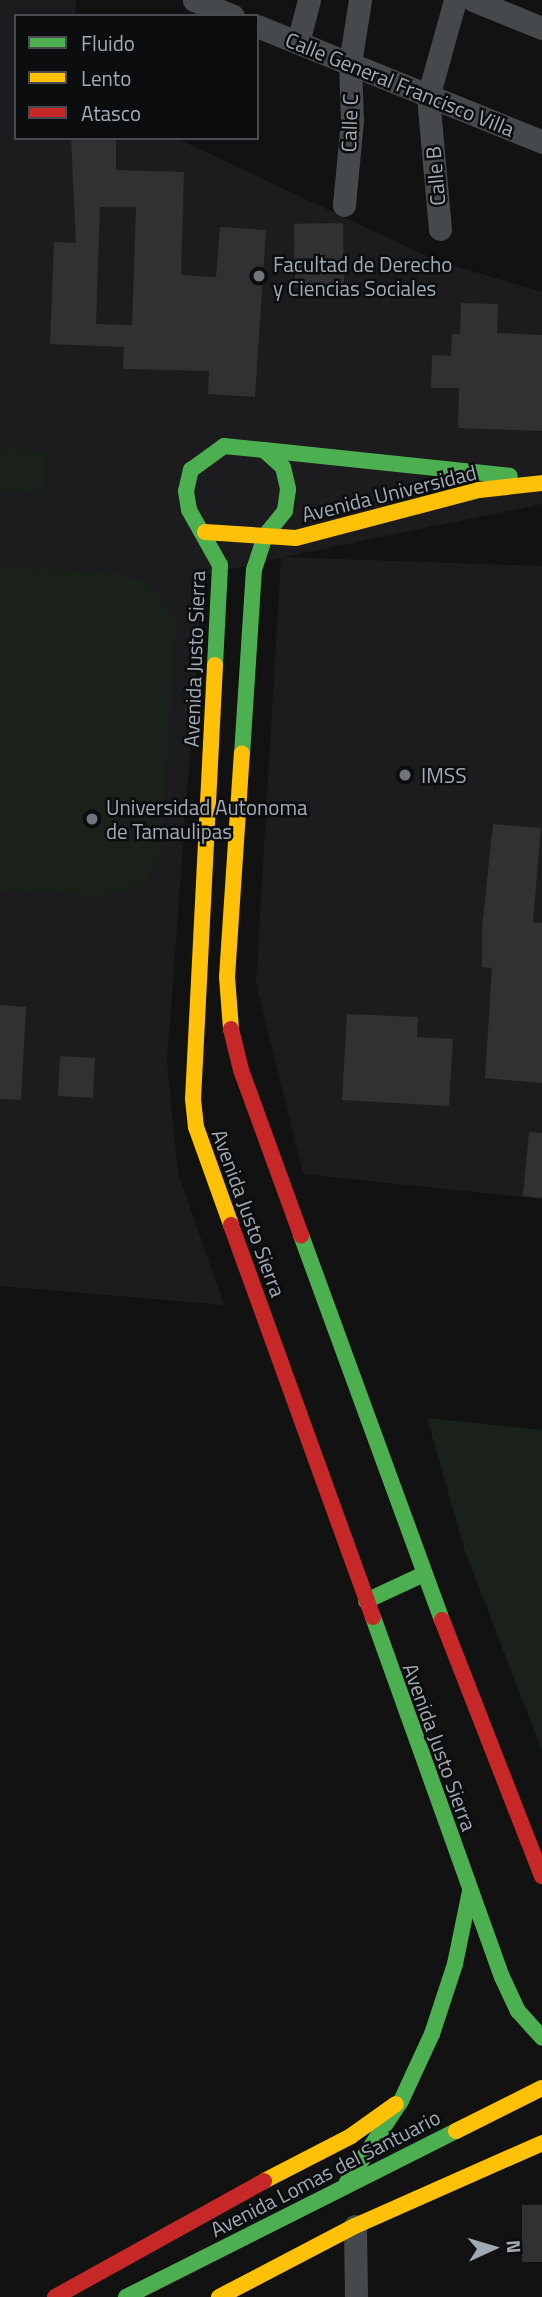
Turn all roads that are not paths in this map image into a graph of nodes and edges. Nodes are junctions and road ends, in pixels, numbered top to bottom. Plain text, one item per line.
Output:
1 (194, 0) edge
2 (309, 0) edge
3 (360, 0) edge
4 (455, 0) edge
5 (473, 0) edge
6 (228, 14) edge
7 (259, 27) edge
8 (542, 28) edge
9 (298, 42) junction
10 (351, 63) junction
11 (428, 97) junction
12 (542, 142) edge
13 (344, 205) dead end
14 (440, 229) dead end
15 (264, 450) junction
16 (542, 482) edge
17 (205, 532) junction
18 (265, 536) junction
19 (424, 1574) junction
20 (366, 1601) junction
21 (542, 1876) edge
22 (470, 1891) junction
23 (542, 2038) edge
24 (542, 2088) edge
25 (401, 2101) junction
26 (542, 2143) edge
27 (346, 2184) junction
28 (267, 2203) junction
29 (355, 2227) junction
30 (55, 2297) edge
31 (126, 2297) edge
32 (219, 2297) edge
33 (356, 2297) edge

1 - 6 street
2 - 9 street
3 - 10 street, Calle C
4 - 11 street, Calle B
5 - 8 street
7 - 9 street, Calle General Francisco Villa
9 - 10 street, Calle General Francisco Villa
10 - 11 street, Calle General Francisco Villa
10 - 13 street, Calle C
11 - 12 street, Calle General Francisco Villa
11 - 14 street, Calle B
15 - 16 main road, Avenida Universidad
15 - 17 main road, Avenida Justo Sierra
15 - 18 main road, Avenida Justo Sierra
16 - 18 main road, Avenida Universidad
17 - 18 main road, Avenida Universidad
17 - 20 main road, Avenida Justo Sierra
18 - 19 main road, Avenida Justo Sierra
19 - 20 main road
19 - 21 main road, Avenida Justo Sierra
20 - 22 main road, Avenida Justo Sierra
22 - 23 main road, Avenida Justo Sierra
22 - 25 main road
24 - 27 main road, Avenida Lomas del Santuario
25 - 27 main road
25 - 28 main road, Avenida Lomas del Santuario
26 - 29 main road
27 - 28 main road, Avenida Lomas del Santuario
28 - 30 main road, Avenida Lomas del Santuario
28 - 31 main road, Avenida Lomas del Santuario
29 - 32 main road
29 - 33 street

